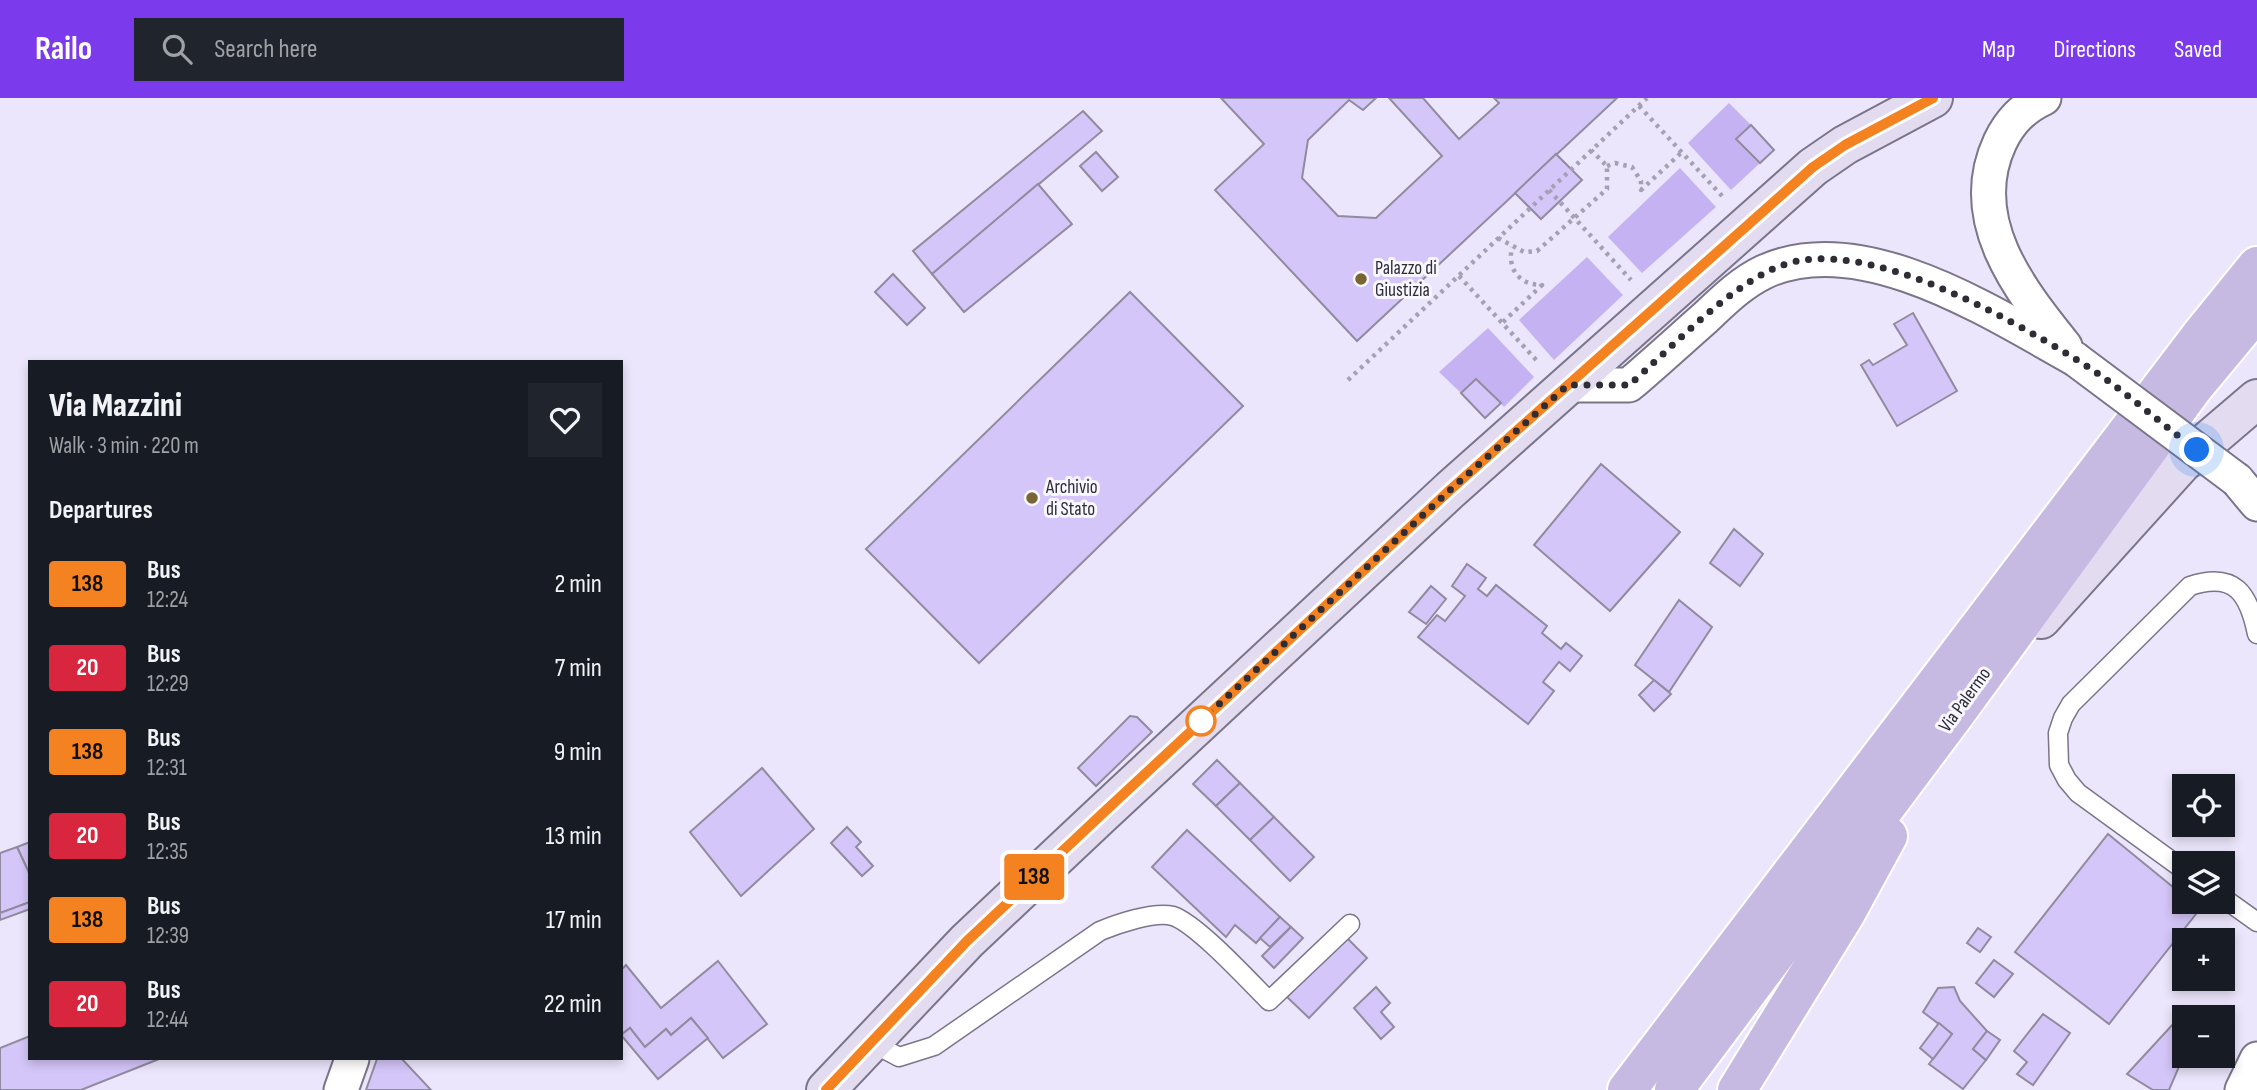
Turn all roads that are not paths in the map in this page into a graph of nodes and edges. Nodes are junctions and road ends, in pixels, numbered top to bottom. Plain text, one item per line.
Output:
1 (1933, 98) edge
2 (2045, 98) edge
3 (2257, 267) edge
4 (2257, 311) edge
5 (2076, 359) junction
6 (1565, 388) junction
7 (2257, 399) edge
8 (2250, 489) edge
9 (2257, 635) edge
10 (1953, 716) junction
11 (2172, 861) edge
12 (2235, 906) edge
13 (2257, 922) edge
14 (1350, 925) dead end
15 (871, 1042) junction
16 (2257, 1059) edge
17 (352, 1060) edge
18 (341, 1090) edge
19 (825, 1090) edge
20 (1627, 1090) edge
21 (1674, 1090) edge
22 (1737, 1090) edge
23 (2242, 1090) edge

1 - 6 street
2 - 5 street
3 - 20 main road
4 - 10 main road, Via Palermo
5 - 6 street
5 - 8 street, bridge
6 - 15 street
7 - 10 street
9 - 11 lane
10 - 21 main road, Via Palermo
10 - 22 main road
12 - 13 lane
14 - 15 lane
15 - 19 street
16 - 23 street
17 - 18 street

